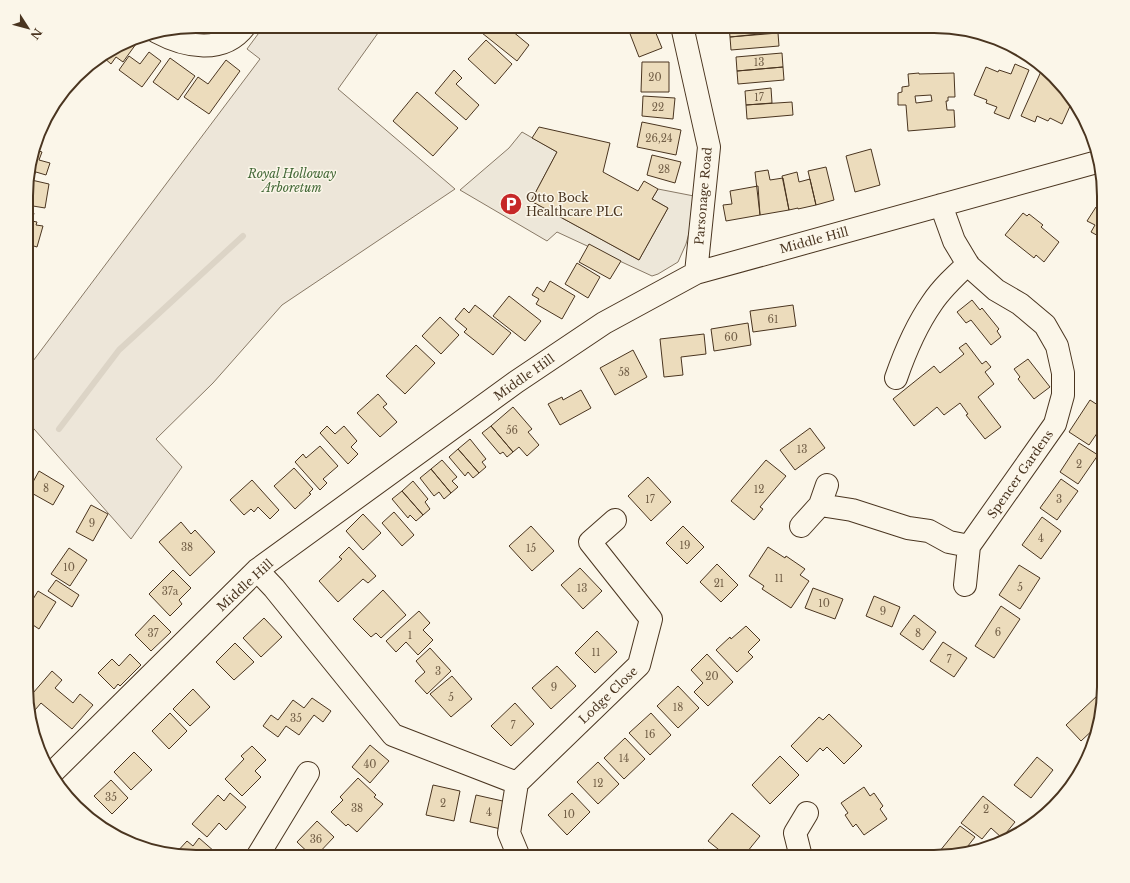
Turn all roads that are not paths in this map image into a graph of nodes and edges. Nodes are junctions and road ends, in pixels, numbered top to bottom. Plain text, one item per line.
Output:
1 (240, 33) edge
2 (684, 33) edge
3 (166, 36) edge
4 (1093, 163) edge
5 (941, 205) junction
6 (968, 264) junction
7 (696, 273) junction
8 (896, 378) dead end
9 (615, 520) dead end
10 (801, 526) dead end
11 (969, 546) junction
12 (257, 570) junction
13 (965, 585) dead end
14 (53, 765) edge
15 (308, 774) dead end
16 (517, 783) junction
17 (807, 813) dead end
18 (260, 850) edge
19 (516, 850) edge
20 (799, 850) edge

1 - 3 street
2 - 7 street, Parsonage Road
4 - 5 street, Middle Hill
5 - 6 street, Spencer Gardens
5 - 7 street, Middle Hill
6 - 8 street
6 - 11 street, Spencer Gardens
7 - 12 street, Middle Hill
9 - 16 street, Lodge Close
10 - 11 street
11 - 13 street, Spencer Gardens
12 - 14 street, Middle Hill
12 - 16 street
15 - 18 street
16 - 19 street
17 - 20 street

